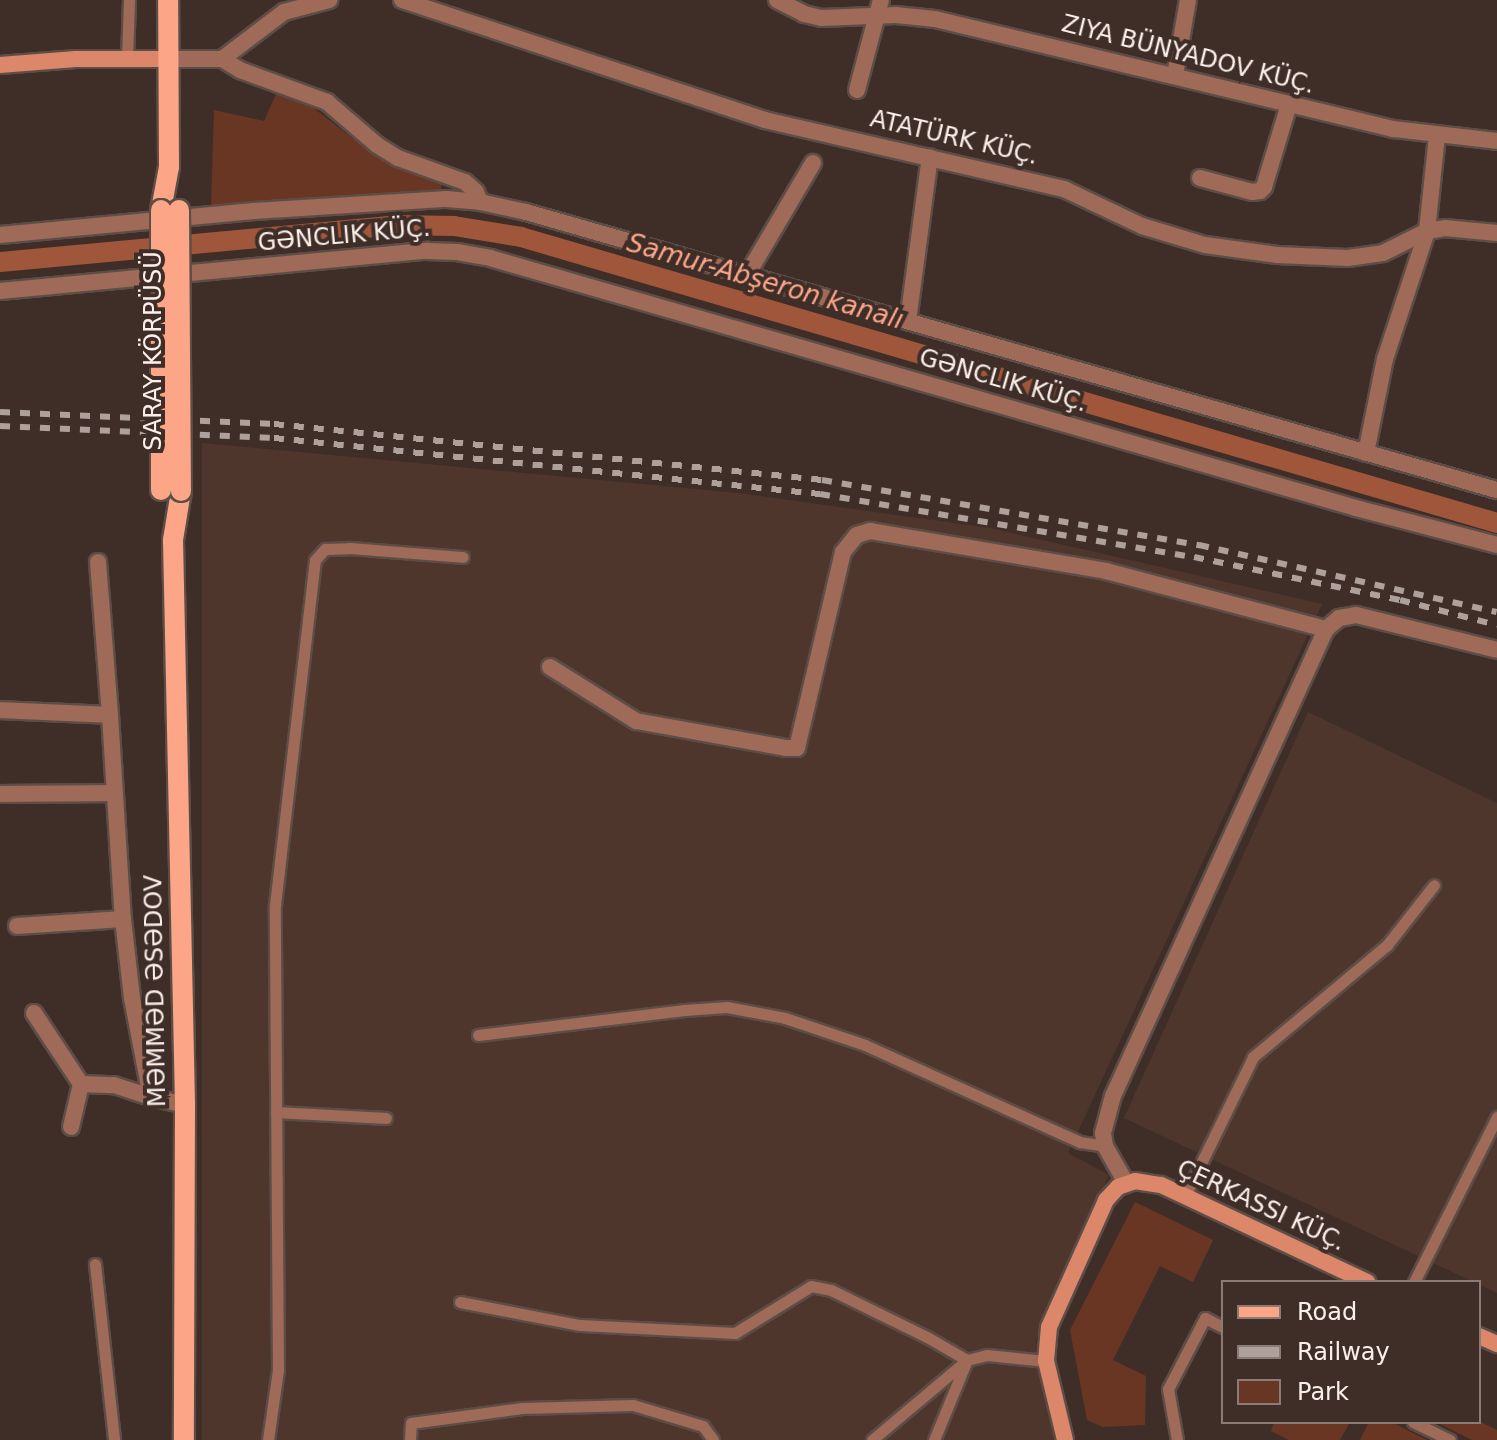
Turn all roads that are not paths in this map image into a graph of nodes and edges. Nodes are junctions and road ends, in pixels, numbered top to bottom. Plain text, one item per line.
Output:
1 (129, 0) edge
2 (168, 0) edge
3 (329, 0) edge
4 (402, 0) edge
5 (777, 0) edge
6 (1188, 0) edge
7 (879, 8) edge
8 (127, 58) junction
9 (169, 59) junction
10 (222, 59) junction
11 (0, 65) edge
12 (1175, 75) junction
13 (857, 90) dead end
14 (1289, 104) junction
15 (1437, 136) junction
16 (1497, 141) edge
17 (930, 157) junction
18 (813, 163) dead end
19 (1200, 178) dead end
20 (480, 202) junction
21 (1427, 231) junction
22 (1497, 233) edge
23 (0, 235) edge
24 (747, 275) junction
25 (0, 291) edge
26 (908, 321) junction
27 (1366, 453) junction
28 (171, 490) joint
29 (1497, 490) edge
30 (1497, 545) edge
31 (463, 557) dead end
32 (98, 562) dead end
33 (1326, 629) junction
34 (1497, 650) edge
35 (550, 667) dead end
36 (0, 710) edge
37 (110, 715) junction
38 (114, 793) junction
39 (0, 794) edge
40 (1434, 885) dead end
41 (123, 919) junction
42 (17, 926) dead end
43 (34, 1013) dead end
44 (478, 1035) dead end
45 (81, 1084) junction
46 (151, 1097) junction
47 (185, 1105) junction
48 (276, 1112) junction
49 (1497, 1117) edge
50 (386, 1118) dead end
51 (71, 1127) dead end
52 (1105, 1146) junction
53 (1126, 1183) junction
54 (1185, 1196) junction
55 (95, 1264) dead end
56 (1363, 1280) edge
57 (1415, 1280) edge
58 (460, 1302) dead end
59 (1221, 1326) edge
60 (967, 1360) junction
61 (1046, 1361) junction
62 (1417, 1424) edge
63 (114, 1440) edge
64 (184, 1440) edge
65 (268, 1440) edge
66 (410, 1440) edge
67 (713, 1440) edge
68 (872, 1440) edge
69 (934, 1440) edge
70 (1065, 1440) edge
71 (1177, 1440) edge
72 (1450, 1440) edge

1 - 8 lane
2 - 9 main road, SARAY KÖRPÜSÜ
3 - 10 street
4 - 17 street, ATATÜRK KÜÇ.
5 - 7 street, ZIYA BÜNYADOV KÜÇ.
6 - 12 street
7 - 12 street, ZIYA BÜNYADOV KÜÇ.
7 - 13 street
8 - 9 street
8 - 11 street
9 - 10 street
9 - 28 main road, SARAY KÖRPÜSÜ, bridge
10 - 20 street, GƏNCLIK KÜÇ.
12 - 14 street, ZIYA BÜNYADOV KÜÇ.
14 - 15 street, ZIYA BÜNYADOV KÜÇ.
14 - 19 street
15 - 16 street, ZIYA BÜNYADOV KÜÇ.
15 - 21 street
17 - 21 street, ATATÜRK KÜÇ.
17 - 26 street
18 - 24 street
20 - 23 street
20 - 24 street, GƏNCLIK KÜÇ.
21 - 22 street, ATATÜRK KÜÇ.
21 - 27 street
24 - 26 street, GƏNCLIK KÜÇ.
25 - 30 street, GƏNCLIK KÜÇ.
26 - 27 street, GƏNCLIK KÜÇ.
27 - 29 street, GƏNCLIK KÜÇ.
28 - 47 main road, MƏMMƏD ƏSƏDOV
31 - 48 lane
32 - 37 street
33 - 34 street
33 - 35 street
33 - 52 street
36 - 37 street
37 - 38 street
38 - 39 street
38 - 41 street
40 - 54 lane
41 - 42 street
41 - 46 street
43 - 45 street
44 - 52 lane
45 - 46 street
45 - 51 street
46 - 47 street
47 - 64 main road, MƏMMƏD ƏSƏDOV
48 - 50 lane
48 - 65 lane
49 - 57 lane
52 - 53 street
53 - 54 street
53 - 61 street
54 - 56 street
55 - 63 lane
58 - 60 lane
59 - 71 lane
60 - 61 lane
60 - 68 lane
60 - 69 lane
61 - 70 street
62 - 72 lane
66 - 67 lane

